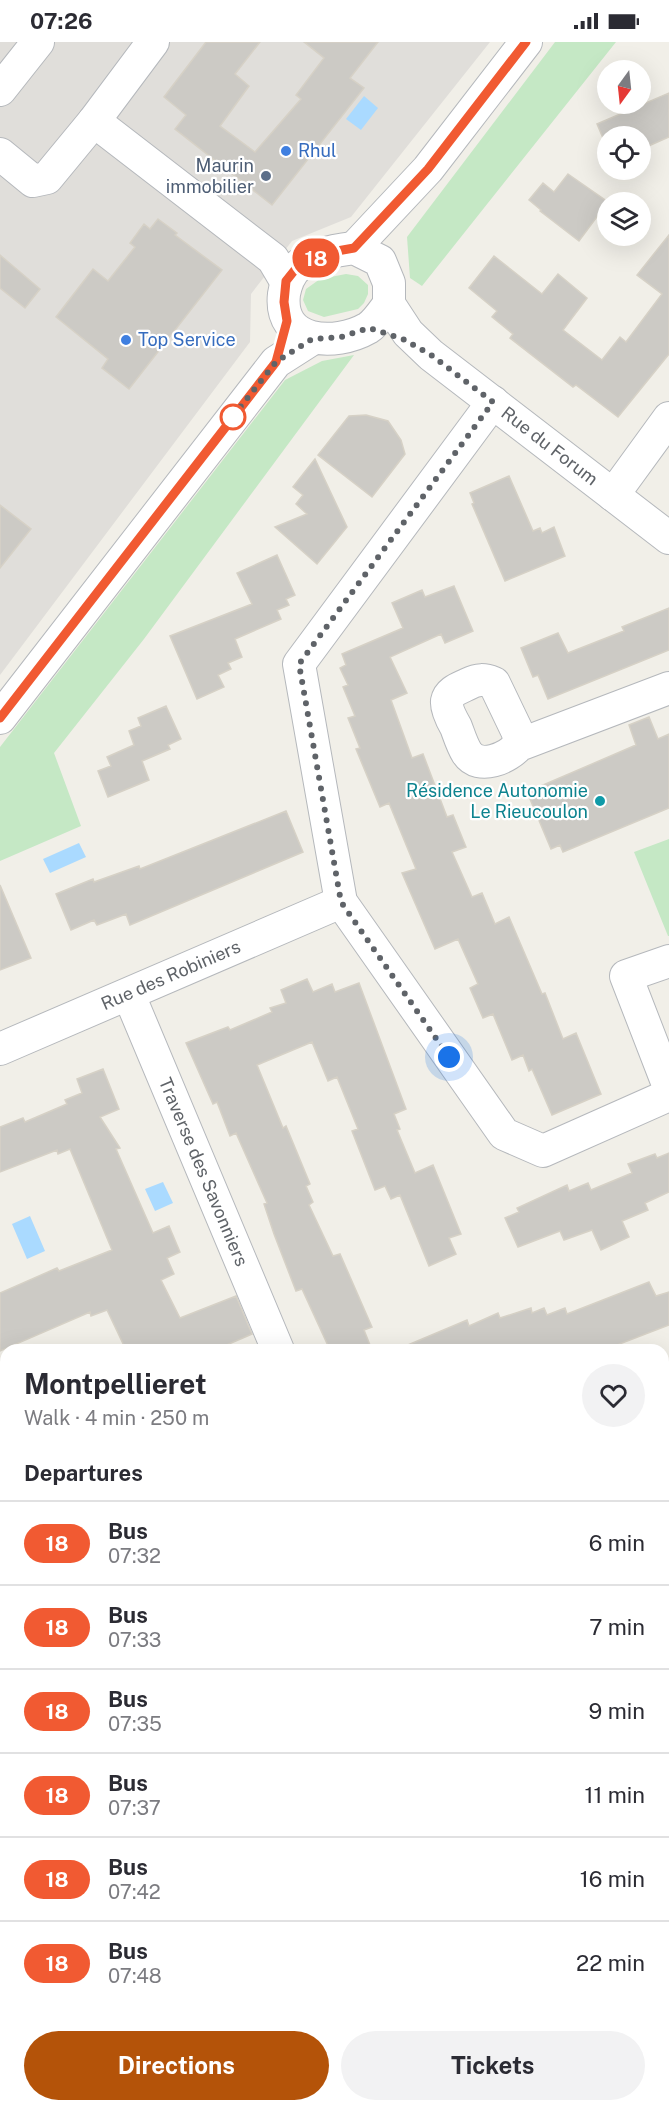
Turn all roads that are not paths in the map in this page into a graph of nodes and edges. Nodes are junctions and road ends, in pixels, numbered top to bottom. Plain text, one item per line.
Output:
1 (38, 42) edge
2 (153, 42) edge
3 (526, 42) edge
4 (0, 90) edge
5 (94, 121) junction
6 (0, 153) edge
7 (367, 254) junction
8 (286, 269) junction
9 (389, 304) junction
10 (287, 321) junction
11 (369, 328) junction
12 (312, 339) junction
13 (431, 355) junction
14 (276, 362) junction
15 (493, 402) junction
16 (669, 418) edge
17 (613, 495) junction
18 (669, 538) edge
19 (669, 687) edge
20 (0, 718) edge
21 (519, 745) dead end
22 (341, 902) junction
23 (669, 961) edge
24 (129, 995) junction
25 (0, 1049) edge
26 (669, 1087) edge
27 (669, 1095) edge
28 (275, 1344) edge

1 - 4 street
2 - 5 street
3 - 7 street
5 - 6 street
5 - 8 street
7 - 8 street
7 - 9 street
8 - 10 street
9 - 11 street
9 - 13 street, Rue du Forum
10 - 12 street
10 - 14 street
11 - 12 street
11 - 13 street, Rue du Forum
12 - 14 street
13 - 15 street, Rue du Forum
14 - 20 street
15 - 17 street, Rue du Forum
15 - 22 street
16 - 17 street
17 - 18 street, Rue du Forum
19 - 21 street
22 - 24 street, Rue des Robiniers
22 - 27 street
23 - 26 street
24 - 25 street, Rue des Robiniers
24 - 28 street, Traverse des Savonniers

